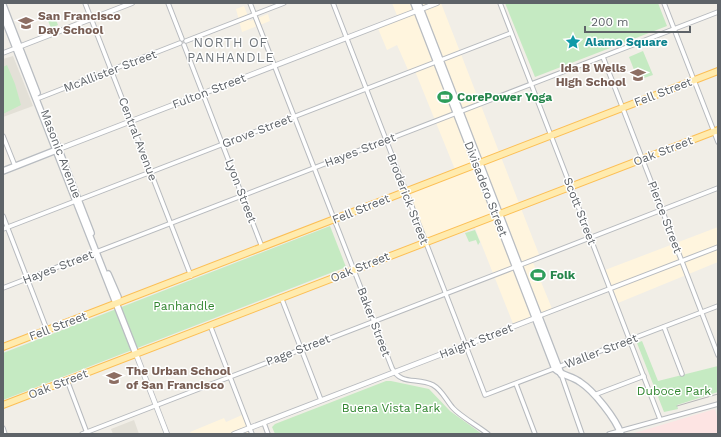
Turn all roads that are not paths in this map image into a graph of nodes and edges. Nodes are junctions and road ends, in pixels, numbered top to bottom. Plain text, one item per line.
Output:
1 (86, 3) edge
2 (132, 3) edge
3 (168, 3) edge
4 (250, 3) edge
5 (284, 3) edge
6 (333, 3) edge
7 (414, 3) edge
8 (418, 3) edge
9 (437, 3) edge
10 (500, 3) edge
11 (664, 3) edge
12 (3, 4) edge
13 (419, 10) junction
14 (718, 12) edge
15 (254, 14) junction
16 (3, 15) edge
17 (92, 19) junction
18 (674, 29) junction
19 (511, 33) junction
20 (346, 38) junction
21 (183, 42) junction
22 (17, 47) junction
23 (3, 53) edge
24 (603, 56) junction
25 (438, 61) junction
26 (274, 66) junction
27 (112, 70) junction
28 (718, 71) edge
29 (694, 80) junction
30 (531, 84) junction
31 (366, 89) junction
32 (203, 93) junction
33 (39, 98) junction
34 (622, 108) junction
35 (458, 112) junction
36 (294, 117) junction
37 (131, 121) junction
38 (716, 131) edge
39 (551, 135) junction
40 (3, 136) edge
41 (386, 140) junction
42 (718, 142) edge
43 (223, 144) junction
44 (57, 150) junction
45 (642, 159) junction
46 (478, 163) junction
47 (15, 166) junction
48 (314, 168) junction
49 (3, 171) edge
50 (151, 172) junction
51 (570, 187) junction
52 (718, 188) edge
53 (405, 192) junction
54 (242, 196) junction
55 (77, 201) junction
56 (662, 210) junction
57 (498, 214) junction
58 (3, 216) edge
59 (334, 220) junction
60 (171, 223) junction
61 (8, 228) junction
62 (3, 229) edge
63 (590, 238) junction
64 (425, 242) junction
65 (718, 247) edge
66 (262, 248) junction
67 (97, 252) junction
68 (682, 261) junction
69 (518, 266) junction
70 (353, 269) junction
71 (191, 276) junction
72 (27, 279) junction
73 (3, 288) edge
74 (610, 289) junction
75 (445, 294) junction
76 (281, 298) junction
77 (117, 304) junction
78 (718, 306) edge
79 (701, 312) junction
80 (537, 317) junction
81 (373, 322) junction
82 (210, 325) junction
83 (664, 327) junction
84 (47, 330) junction
85 (630, 340) junction
86 (465, 345) junction
87 (3, 347) edge
88 (302, 349) junction
89 (136, 354) junction
90 (718, 356) edge
91 (557, 368) junction
92 (394, 372) junction
93 (561, 374) junction
94 (682, 374) dead end
95 (644, 376) junction
96 (230, 377) junction
97 (67, 380) junction
98 (516, 384) junction
99 (485, 395) joint
100 (594, 395) junction
101 (321, 400) junction
102 (718, 404) edge
103 (3, 405) edge
104 (156, 405) junction
105 (660, 419) junction
106 (264, 422) junction
107 (3, 428) edge
108 (250, 428) junction
109 (621, 432) edge
110 (87, 433) edge
111 (5, 434) edge
112 (82, 434) edge
113 (167, 434) edge
114 (234, 434) edge
115 (252, 434) edge
116 (268, 434) edge
117 (488, 434) edge
118 (535, 434) edge
119 (582, 434) edge
120 (609, 434) edge

1 - 17 street, Central Avenue
2 - 17 street
3 - 21 street, Lyon Street
4 - 15 street, Baker Street
5 - 15 street, McAllister Street
6 - 20 street, Broderick Street
7 - 13 main road, Divisadero Street
8 - 13 main road, Divisadero Street
9 - 13 street, Fulton Street
10 - 19 street, Scott Street
11 - 18 street
12 - 22 main road, Masonic Avenue
13 - 20 street, Fulton Street
13 - 25 main road, Divisadero Street
14 - 18 street, Hayes Street
15 - 21 street, McAllister Street
15 - 26 street, Baker Street
16 - 22 main road, Masonic Avenue
17 - 22 street
17 - 27 street, Central Avenue
18 - 24 street, Hayes Street
18 - 29 street
19 - 25 street, Grove Street
19 - 30 street, Scott Street
20 - 26 street, Fulton Street
20 - 31 street, Broderick Street
21 - 27 street, McAllister Street
21 - 32 street, Lyon Street
22 - 23 street
22 - 33 main road, Masonic Avenue
22 - 44 main road, Masonic Avenue
24 - 30 street, Hayes Street
24 - 34 street, Pierce Street
25 - 31 street, Grove Street
25 - 35 main road, Divisadero Street
26 - 32 street, Fulton Street
26 - 36 street, Baker Street
27 - 33 street, McAllister Street
27 - 37 street, Central Avenue
28 - 29 main road, Fell Street
29 - 34 main road, Fell Street
29 - 38 street
30 - 35 street, Hayes Street
30 - 39 street, Scott Street
31 - 36 street, Grove Street
31 - 41 street, Broderick Street
32 - 37 street, Fulton Street
32 - 43 street, Lyon Street
33 - 44 main road, Masonic Avenue
34 - 39 main road, Fell Street
34 - 45 street, Pierce Street
35 - 41 street, Hayes Street
35 - 46 main road, Divisadero Street
36 - 43 street, Grove Street
36 - 48 street, Baker Street
37 - 44 street, Fulton Street
37 - 50 street, Central Avenue
38 - 42 street
38 - 45 main road, Oak Street
39 - 46 main road, Fell Street
39 - 51 street, Scott Street
40 - 47 street
41 - 48 street, Hayes Street
41 - 53 street, Broderick Street
43 - 50 street, Grove Street
43 - 54 street, Lyon Street
44 - 47 main road, Fulton Street
44 - 55 main road, Masonic Avenue
45 - 51 main road, Oak Street
45 - 56 street, Pierce Street
46 - 53 main road, Fell Street
46 - 57 main road, Divisadero Street
47 - 49 main road, Fulton Street
48 - 54 street, Hayes Street
48 - 59 street, Baker Street
50 - 55 street, Grove Street
50 - 60 street, Central Avenue
51 - 57 main road, Oak Street
51 - 63 street, Scott Street
52 - 56 street, Page Street
53 - 59 main road, Fell Street
53 - 64 street, Broderick Street
54 - 60 street, Hayes Street
54 - 66 street, Lyon Street
55 - 61 street, Grove Street
55 - 67 main road, Masonic Avenue
56 - 63 street, Page Street
56 - 68 street, Pierce Street
57 - 64 main road, Oak Street
57 - 69 main road, Divisadero Street
58 - 61 street
59 - 66 main road, Fell Street
59 - 70 street, Baker Street
60 - 67 street, Hayes Street
60 - 71 street, Central Avenue
61 - 62 street, Grove Street
61 - 72 street
63 - 69 street, Page Street
63 - 74 street, Scott Street
64 - 70 main road, Oak Street
64 - 75 street, Broderick Street
65 - 68 street, Haight Street
66 - 71 main road, Fell Street
67 - 72 street, Hayes Street
67 - 77 main road, Masonic Avenue
68 - 74 street, Haight Street
68 - 79 street, Pierce Street
69 - 75 street, Page Street
69 - 80 main road, Divisadero Street
70 - 76 main road, Oak Street
70 - 81 street, Baker Street
71 - 77 main road, Fell Street
72 - 73 street, Hayes Street
72 - 84 street
74 - 80 street, Haight Street
74 - 85 street, Scott Street
75 - 81 street, Page Street
75 - 86 street, Broderick Street
76 - 82 main road, Oak Street
76 - 88 street
77 - 84 main road, Fell Street
77 - 89 main road, Masonic Avenue
78 - 79 street, Waller Street
79 - 83 street, Waller Street
79 - 90 street, Pierce Street
80 - 86 street, Haight Street
80 - 91 main road, Divisadero Street
81 - 88 street, Page Street
81 - 92 street, Baker Street
82 - 89 main road, Oak Street
82 - 96 street
83 - 85 street, Waller Street
83 - 94 street
84 - 87 main road, Fell Street
85 - 91 street, Waller Street
85 - 95 street, Scott Street
86 - 92 street, Haight Street
86 - 99 street, Broderick Street
88 - 96 street, Page Street
88 - 101 street
89 - 97 main road, Oak Street
89 - 104 street, Masonic Avenue
91 - 93 main road, Divisadero Street
91 - 98 street, Waller Street
92 - 101 street, Haight Street
92 - 117 street
93 - 100 main road, Divisadero Street
93 - 119 street
95 - 100 street
95 - 105 street, Scott Street
96 - 104 street, Page Street
96 - 108 street
97 - 103 main road, Oak Street
97 - 110 street
98 - 99 street, Waller Street
98 - 118 street
100 - 109 main road, Divisadero Street
101 - 106 street, Haight Street
102 - 105 street
104 - 110 street, Page Street
104 - 113 street, Masonic Avenue
105 - 109 street
106 - 108 street, Haight Street
106 - 116 street
107 - 111 street
108 - 114 street, Haight Street
108 - 115 street
109 - 120 street
110 - 112 street, Page Street

